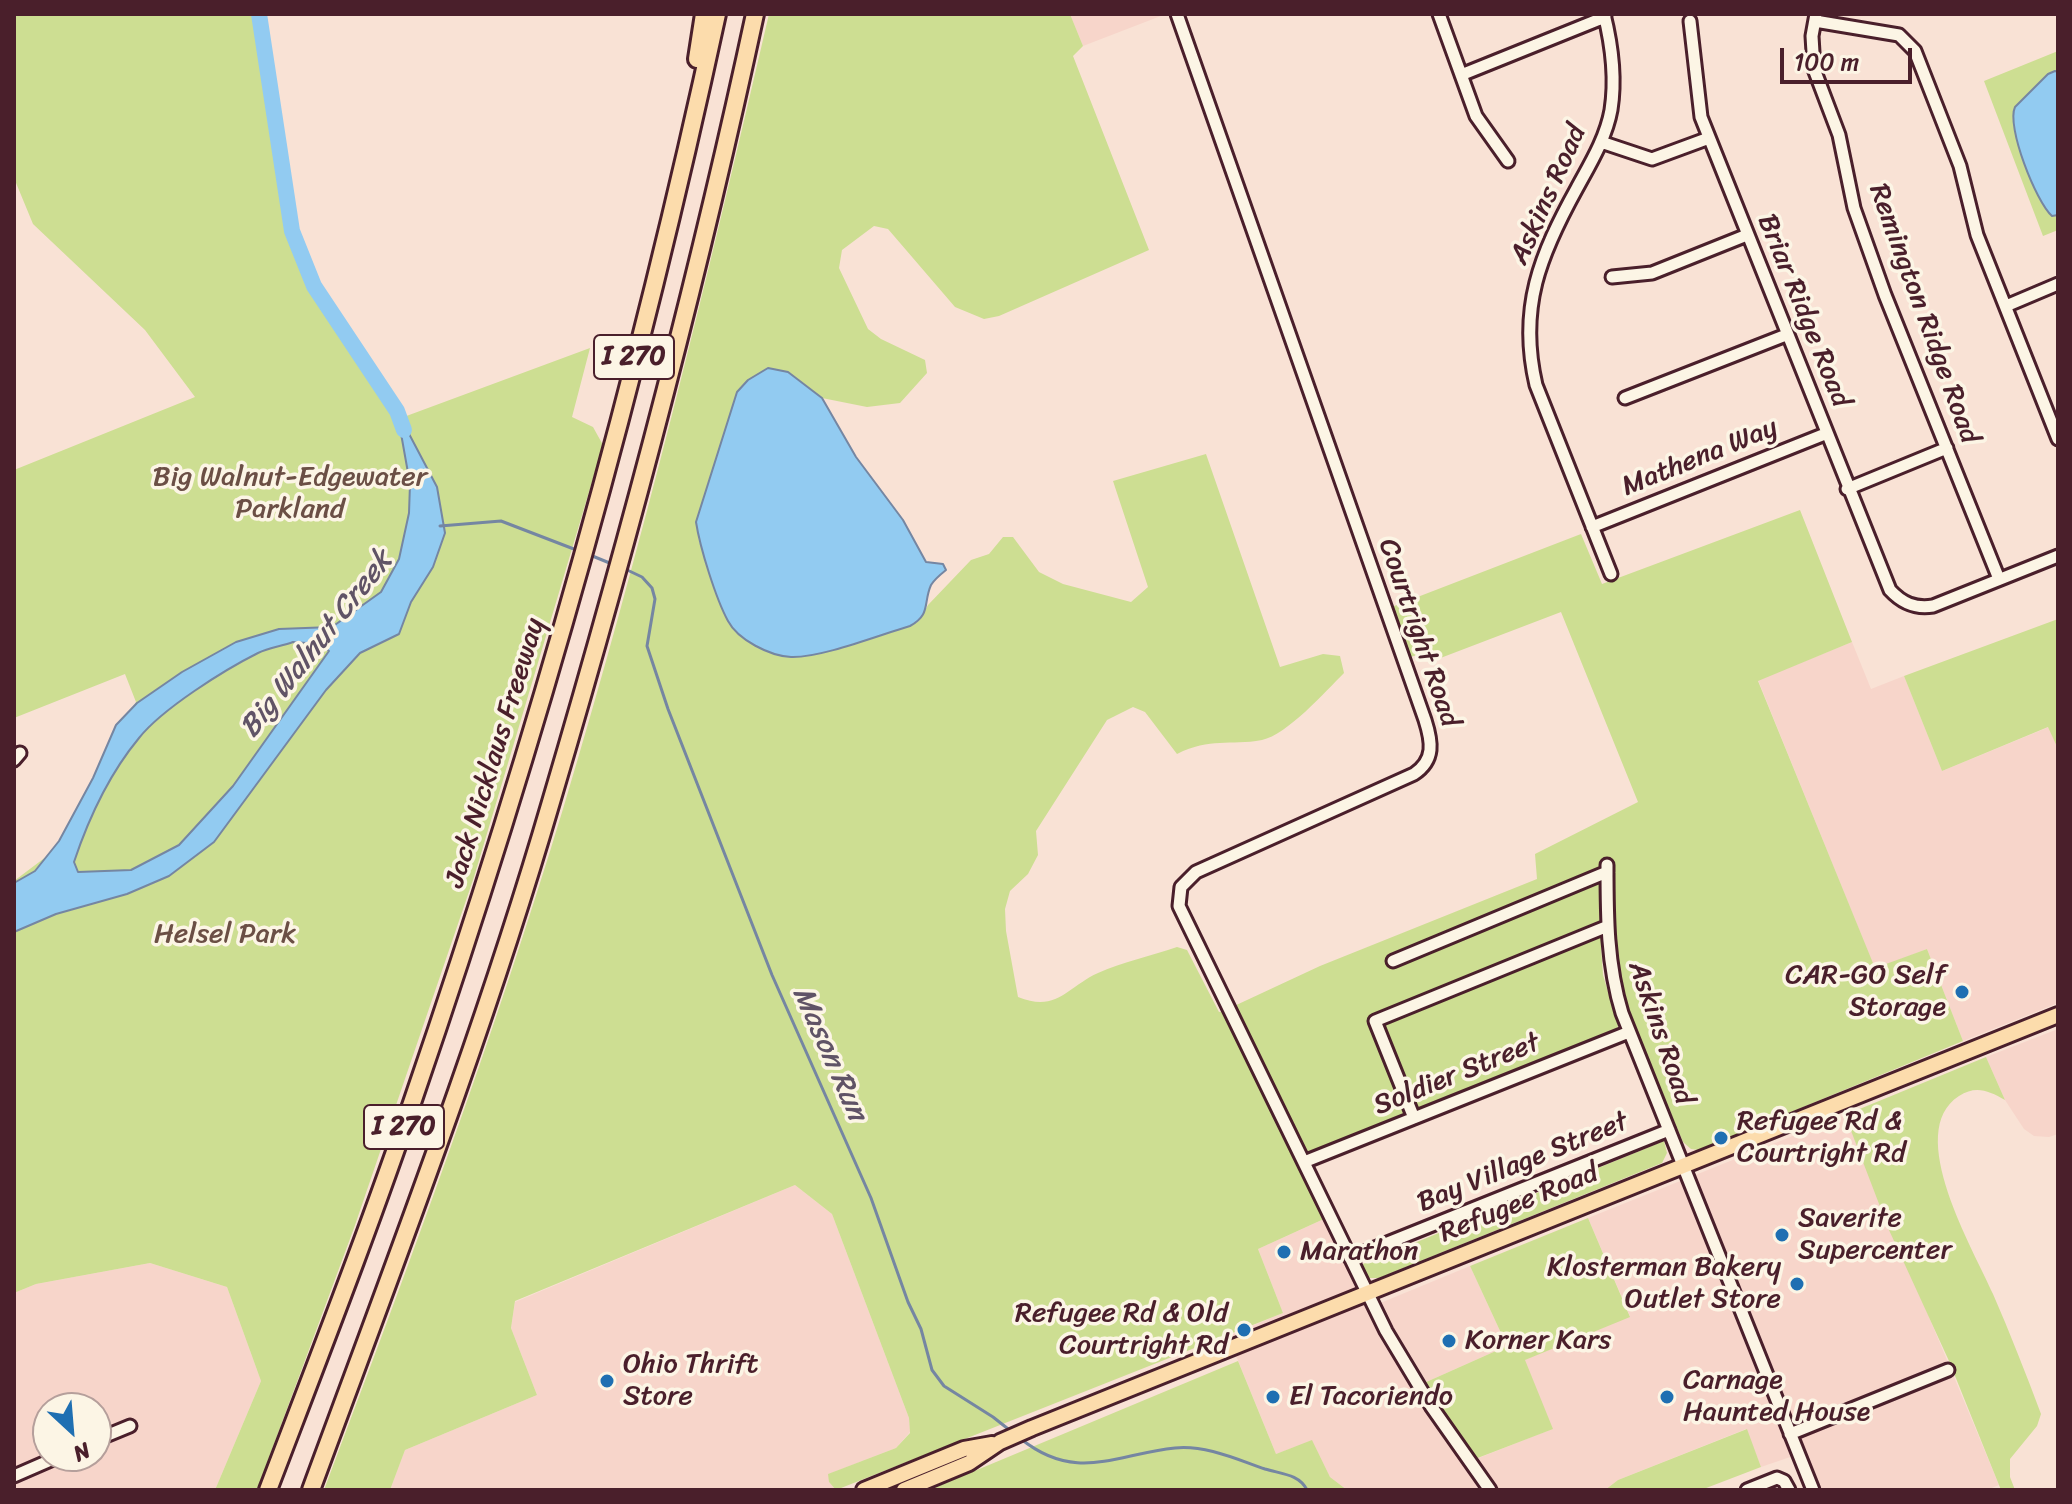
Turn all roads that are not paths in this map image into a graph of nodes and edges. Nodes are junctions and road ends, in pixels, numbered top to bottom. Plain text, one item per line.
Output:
1 (704, 14) edge
2 (717, 14) edge
3 (755, 14) edge
4 (1177, 14) edge
5 (1439, 14) edge
6 (1605, 16) edge
7 (1815, 18) edge
8 (1690, 21) dead end
9 (1461, 75) junction
10 (1709, 138) junction
11 (1601, 142) junction
12 (1508, 161) dead end
13 (680, 180) junction
14 (1747, 235) junction
15 (1612, 277) dead end
16 (2058, 284) edge
17 (2006, 306) junction
18 (1786, 335) junction
19 (1625, 398) dead end
20 (1825, 434) junction
21 (2058, 439) edge
22 (1947, 448) junction
23 (1847, 489) junction
24 (1592, 527) junction
25 (2058, 556) edge
26 (1611, 574) dead end
27 (1999, 579) junction
28 (1608, 926) junction
29 (1393, 961) dead end
30 (2058, 1015) edge
31 (1629, 1032) junction
32 (1414, 1118) junction
33 (1669, 1130) junction
34 (1304, 1162) junction
35 (1683, 1166) junction
36 (1350, 1258) junction
37 (1368, 1293) junction
38 (1948, 1370) dead end
39 (130, 1426) dead end
40 (112, 1433) edge
41 (1790, 1434) junction
42 (1010, 1438) junction
43 (268, 1490) edge
44 (311, 1490) edge
45 (864, 1490) edge
46 (904, 1490) edge
47 (1490, 1490) edge
48 (1747, 1490) edge
49 (1789, 1490) edge
50 (1813, 1490) edge

1 - 13 highway
2 - 13 highway, Jack Nicklaus Freeway / I 270
3 - 44 highway, I 270
4 - 34 street, Courtright Road
5 - 9 street
6 - 9 street
6 - 11 street, Askins Road
7 - 17 street
7 - 22 street, Remington Ridge Road
8 - 10 street, Briar Ridge Road
9 - 12 street
10 - 11 street
10 - 14 street, Briar Ridge Road
11 - 24 street, Askins Road
13 - 43 highway, Jack Nicklaus Freeway / I 270
14 - 15 street
14 - 18 street, Briar Ridge Road
16 - 17 street
17 - 21 street
18 - 19 street
18 - 20 street, Briar Ridge Road
20 - 23 street, Briar Ridge Road
20 - 24 street, Mathena Way
22 - 23 street
22 - 27 street, Remington Ridge Road
23 - 27 street, Briar Ridge Road
24 - 26 street, Askins Road
25 - 27 street
28 - 29 street, Askins Road
28 - 31 street, Askins Road
28 - 32 street
30 - 35 main road, Refugee Road
31 - 32 street, Soldier Street
31 - 33 street, Askins Road
32 - 34 street, Soldier Street
33 - 35 street, Askins Road
33 - 36 street, Bay Village Street
34 - 36 street, Courtright Road
35 - 37 main road, Refugee Road
35 - 41 street
36 - 37 street, Courtright Road
37 - 42 main road, Refugee Road
37 - 47 street, Courtright Road
38 - 41 street
39 - 40 street
41 - 50 street
42 - 45 main road, Refugee Road
42 - 46 main road, Refugee Road
48 - 49 street

